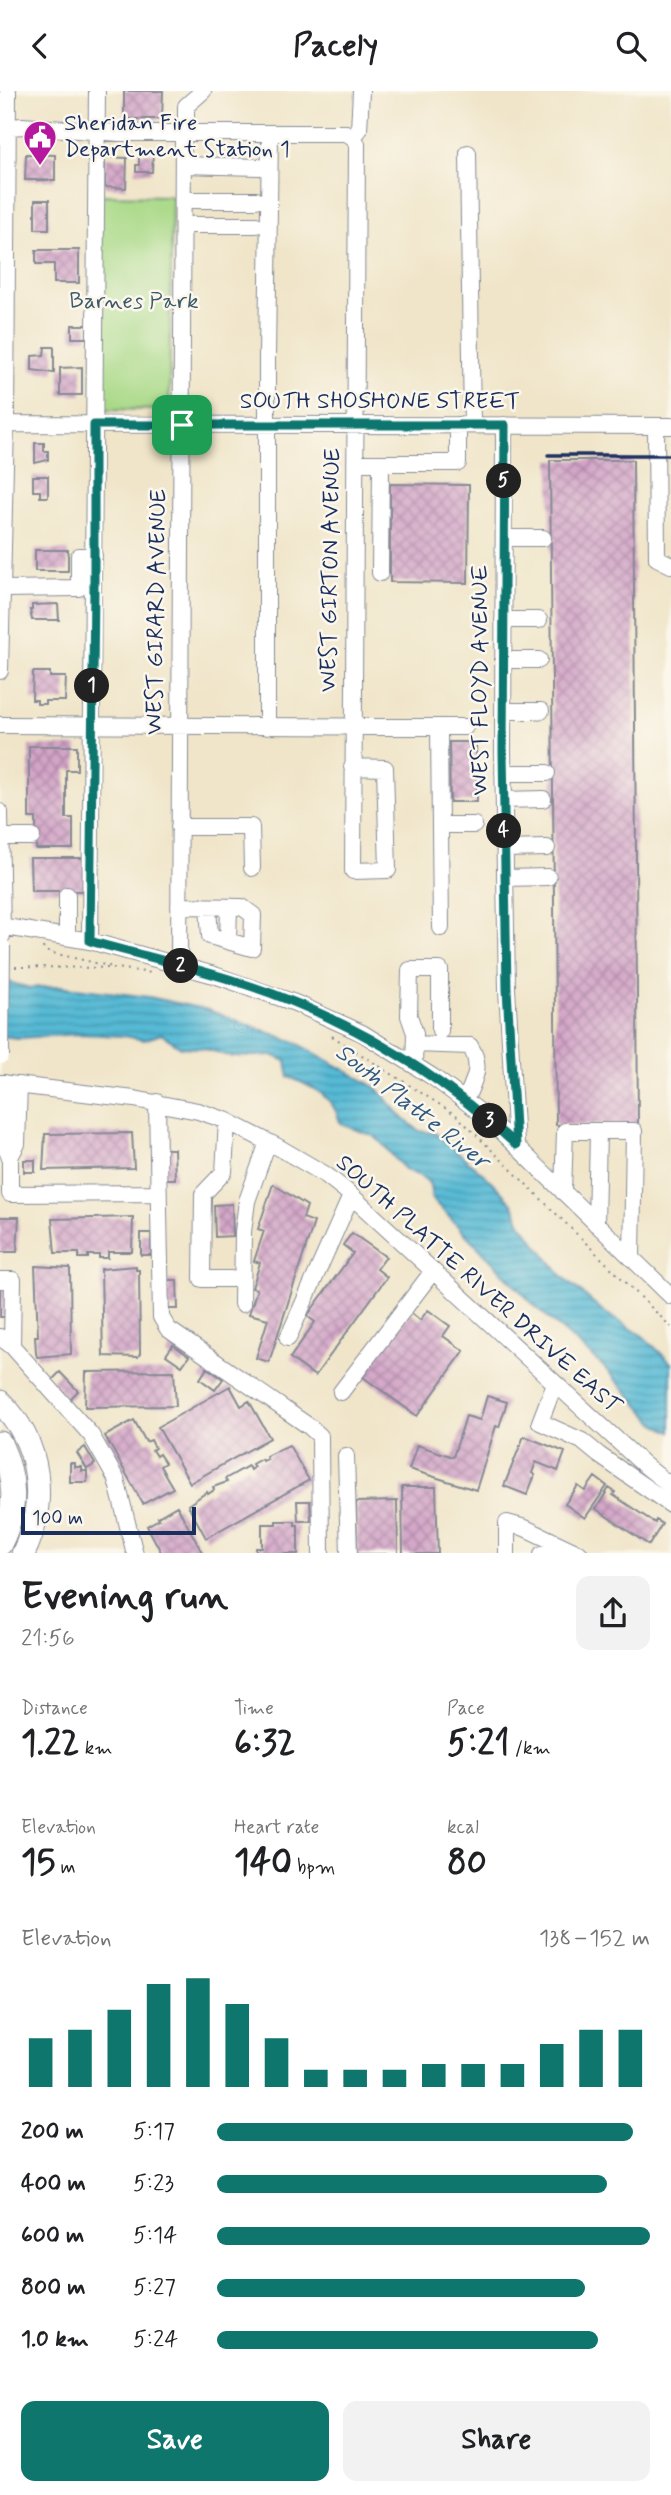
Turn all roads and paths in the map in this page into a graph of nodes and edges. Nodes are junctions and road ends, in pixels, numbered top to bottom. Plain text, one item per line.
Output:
1 (8, 91) edge
2 (97, 91) edge
3 (204, 91) edge
4 (360, 91) edge
5 (4, 128) edge
6 (97, 132) junction
7 (185, 132) junction
8 (270, 134) junction
9 (353, 137) junction
10 (468, 153) dead end
11 (183, 165) junction
12 (259, 167) dead end
13 (183, 200) junction
14 (256, 200) dead end
15 (183, 225) junction
16 (256, 225) dead end
17 (3, 332) edge
18 (3, 424) edge
19 (94, 425) junction
20 (182, 425) junction
21 (268, 425) junction
22 (355, 425) junction
23 (465, 425) junction
24 (505, 425) junction
25 (664, 426) edge
26 (355, 463) junction
27 (381, 463) junction
28 (504, 538) junction
29 (543, 538) dead end
30 (94, 556) junction
31 (671, 565) edge
32 (380, 573) dead end
33 (1, 582) edge
34 (503, 620) junction
35 (539, 620) dead end
36 (503, 660) junction
37 (539, 660) dead end
38 (0, 671) edge
39 (503, 711) junction
40 (541, 711) dead end
41 (0, 726) edge
42 (89, 726) junction
43 (179, 726) junction
44 (267, 727) junction
45 (352, 727) junction
46 (439, 727) junction
47 (465, 727) dead end
48 (352, 767) junction
49 (503, 773) junction
50 (547, 773) dead end
51 (543, 799) dead end
52 (504, 800) junction
53 (81, 808) dead end
54 (0, 812) edge
55 (440, 825) junction
56 (474, 825) dead end
57 (179, 827) junction
58 (0, 837) edge
59 (32, 837) dead end
60 (547, 848) dead end
61 (505, 849) junction
62 (252, 868) dead end
63 (548, 877) dead end
64 (505, 878) junction
65 (67, 895) dead end
66 (179, 906) junction
67 (208, 907) junction
68 (229, 907) junction
69 (1, 926) edge
70 (441, 928) dead end
71 (67, 936) junction
72 (90, 941) junction
73 (228, 941) junction
74 (44, 942) dead end
75 (2, 946) edge
76 (179, 965) junction
77 (8, 967) dead end
78 (117, 968) junction
79 (159, 975) dead end
80 (440, 1031) dead end
81 (326, 1032) dead end
82 (415, 1044) junction
83 (1, 1056) edge
84 (414, 1065) junction
85 (6, 1084) edge
86 (465, 1101) junction
87 (157, 1102) junction
88 (227, 1121) junction
89 (598, 1131) junction
90 (268, 1142) junction
91 (516, 1145) junction
92 (563, 1192) junction
93 (158, 1193) junction
94 (5, 1194) edge
95 (351, 1196) junction
96 (596, 1223) junction
97 (632, 1258) junction
98 (433, 1271) junction
99 (231, 1279) dead end
100 (0, 1280) edge
101 (671, 1296) edge
102 (242, 1304) dead end
103 (671, 1327) edge
104 (288, 1338) dead end
105 (6, 1341) edge
106 (555, 1383) junction
107 (341, 1392) dead end
108 (0, 1402) edge
109 (613, 1437) junction
110 (0, 1443) edge
111 (598, 1455) junction
112 (346, 1456) dead end
113 (671, 1486) edge
114 (671, 1505) edge
115 (33, 1529) junction
116 (0, 1544) edge
117 (23, 1553) edge
118 (29, 1553) edge
119 (135, 1553) edge
120 (321, 1553) edge
121 (349, 1553) edge
122 (508, 1553) edge
123 (542, 1553) edge
124 (578, 1553) edge

1 - 5 street
2 - 6 street
3 - 7 street, WEST GIRARD AVENUE
4 - 9 street, WEST GIRTON AVENUE
5 - 6 street
5 - 17 street
6 - 7 street
6 - 19 street
7 - 8 street
7 - 11 street, WEST GIRARD AVENUE
8 - 9 street
8 - 21 street
9 - 22 street, WEST GIRTON AVENUE
10 - 23 street
11 - 12 street
11 - 13 street, WEST GIRARD AVENUE
13 - 14 street
13 - 15 street, WEST GIRARD AVENUE
15 - 16 street
15 - 20 street, WEST GIRARD AVENUE
17 - 18 street
18 - 19 street, SOUTH SHOSHONE STREET
18 - 33 street
19 - 20 street, SOUTH SHOSHONE STREET
19 - 30 street
20 - 21 street, SOUTH SHOSHONE STREET
20 - 43 street, WEST GIRARD AVENUE
21 - 22 street, SOUTH SHOSHONE STREET
21 - 44 street
22 - 23 street, SOUTH SHOSHONE STREET
22 - 26 street, WEST GIRTON AVENUE
23 - 24 street, SOUTH SHOSHONE STREET
23 - 27 street
24 - 25 street, SOUTH SHOSHONE STREET
24 - 28 street, WEST FLOYD AVENUE
25 - 31 street
26 - 27 street
26 - 45 street, WEST GIRTON AVENUE
27 - 32 street
28 - 29 street
28 - 34 street, WEST FLOYD AVENUE
30 - 33 street
30 - 42 street
33 - 38 street
34 - 35 street
34 - 36 street, WEST FLOYD AVENUE
36 - 37 street
36 - 39 street, WEST FLOYD AVENUE
39 - 40 street
39 - 49 street, WEST FLOYD AVENUE
41 - 42 street
42 - 43 street
42 - 53 street
42 - 72 street
43 - 44 street
43 - 57 street, WEST GIRARD AVENUE
44 - 45 street
45 - 46 street
45 - 48 street, WEST GIRTON AVENUE
46 - 47 street
46 - 55 street
48 - 48 street, WEST GIRTON AVENUE
49 - 50 street
49 - 52 street, WEST FLOYD AVENUE
51 - 52 street
52 - 61 street, WEST FLOYD AVENUE
54 - 58 street
55 - 56 street
55 - 70 street
57 - 62 street
57 - 66 street, WEST GIRARD AVENUE
58 - 59 street
58 - 69 street
60 - 61 street
61 - 64 street, WEST FLOYD AVENUE
63 - 64 street
64 - 91 street, WEST FLOYD AVENUE
65 - 71 street
66 - 67 street
66 - 76 street, WEST GIRARD AVENUE
67 - 68 street
67 - 73 street
68 - 73 street
68 - 73 street
69 - 71 street
69 - 75 street
71 - 72 street
72 - 76 street
74 - 78 path
75 - 83 street, bridge
76 - 84 street
77 - 78 path
78 - 79 path
80 - 82 street
81 - 103 path
82 - 84 street
82 - 86 street
83 - 85 street
84 - 86 street
85 - 87 street, SOUTH PLATTE RIVER DRIVE EAST
85 - 94 street
86 - 91 street
87 - 88 street, SOUTH PLATTE RIVER DRIVE EAST
87 - 93 street
88 - 90 street, SOUTH PLATTE RIVER DRIVE EAST
88 - 99 street
89 - 92 street
89 - 96 street
89 - 97 street
90 - 95 street, SOUTH PLATTE RIVER DRIVE EAST
90 - 102 street
91 - 92 street
92 - 96 street
93 - 94 street
93 - 120 street
95 - 98 street, SOUTH PLATTE RIVER DRIVE EAST
95 - 104 street
96 - 97 street
97 - 101 street
98 - 106 street, SOUTH PLATTE RIVER DRIVE EAST
98 - 107 street
100 - 105 street
105 - 119 street
106 - 109 street, SOUTH PLATTE RIVER DRIVE EAST
106 - 111 street
108 - 115 highway
109 - 111 street
109 - 113 street, SOUTH PLATTE RIVER DRIVE EAST
110 - 116 highway
111 - 114 street
112 - 121 street
115 - 117 highway
115 - 118 highway
122 - 124 street
123 - 124 street

